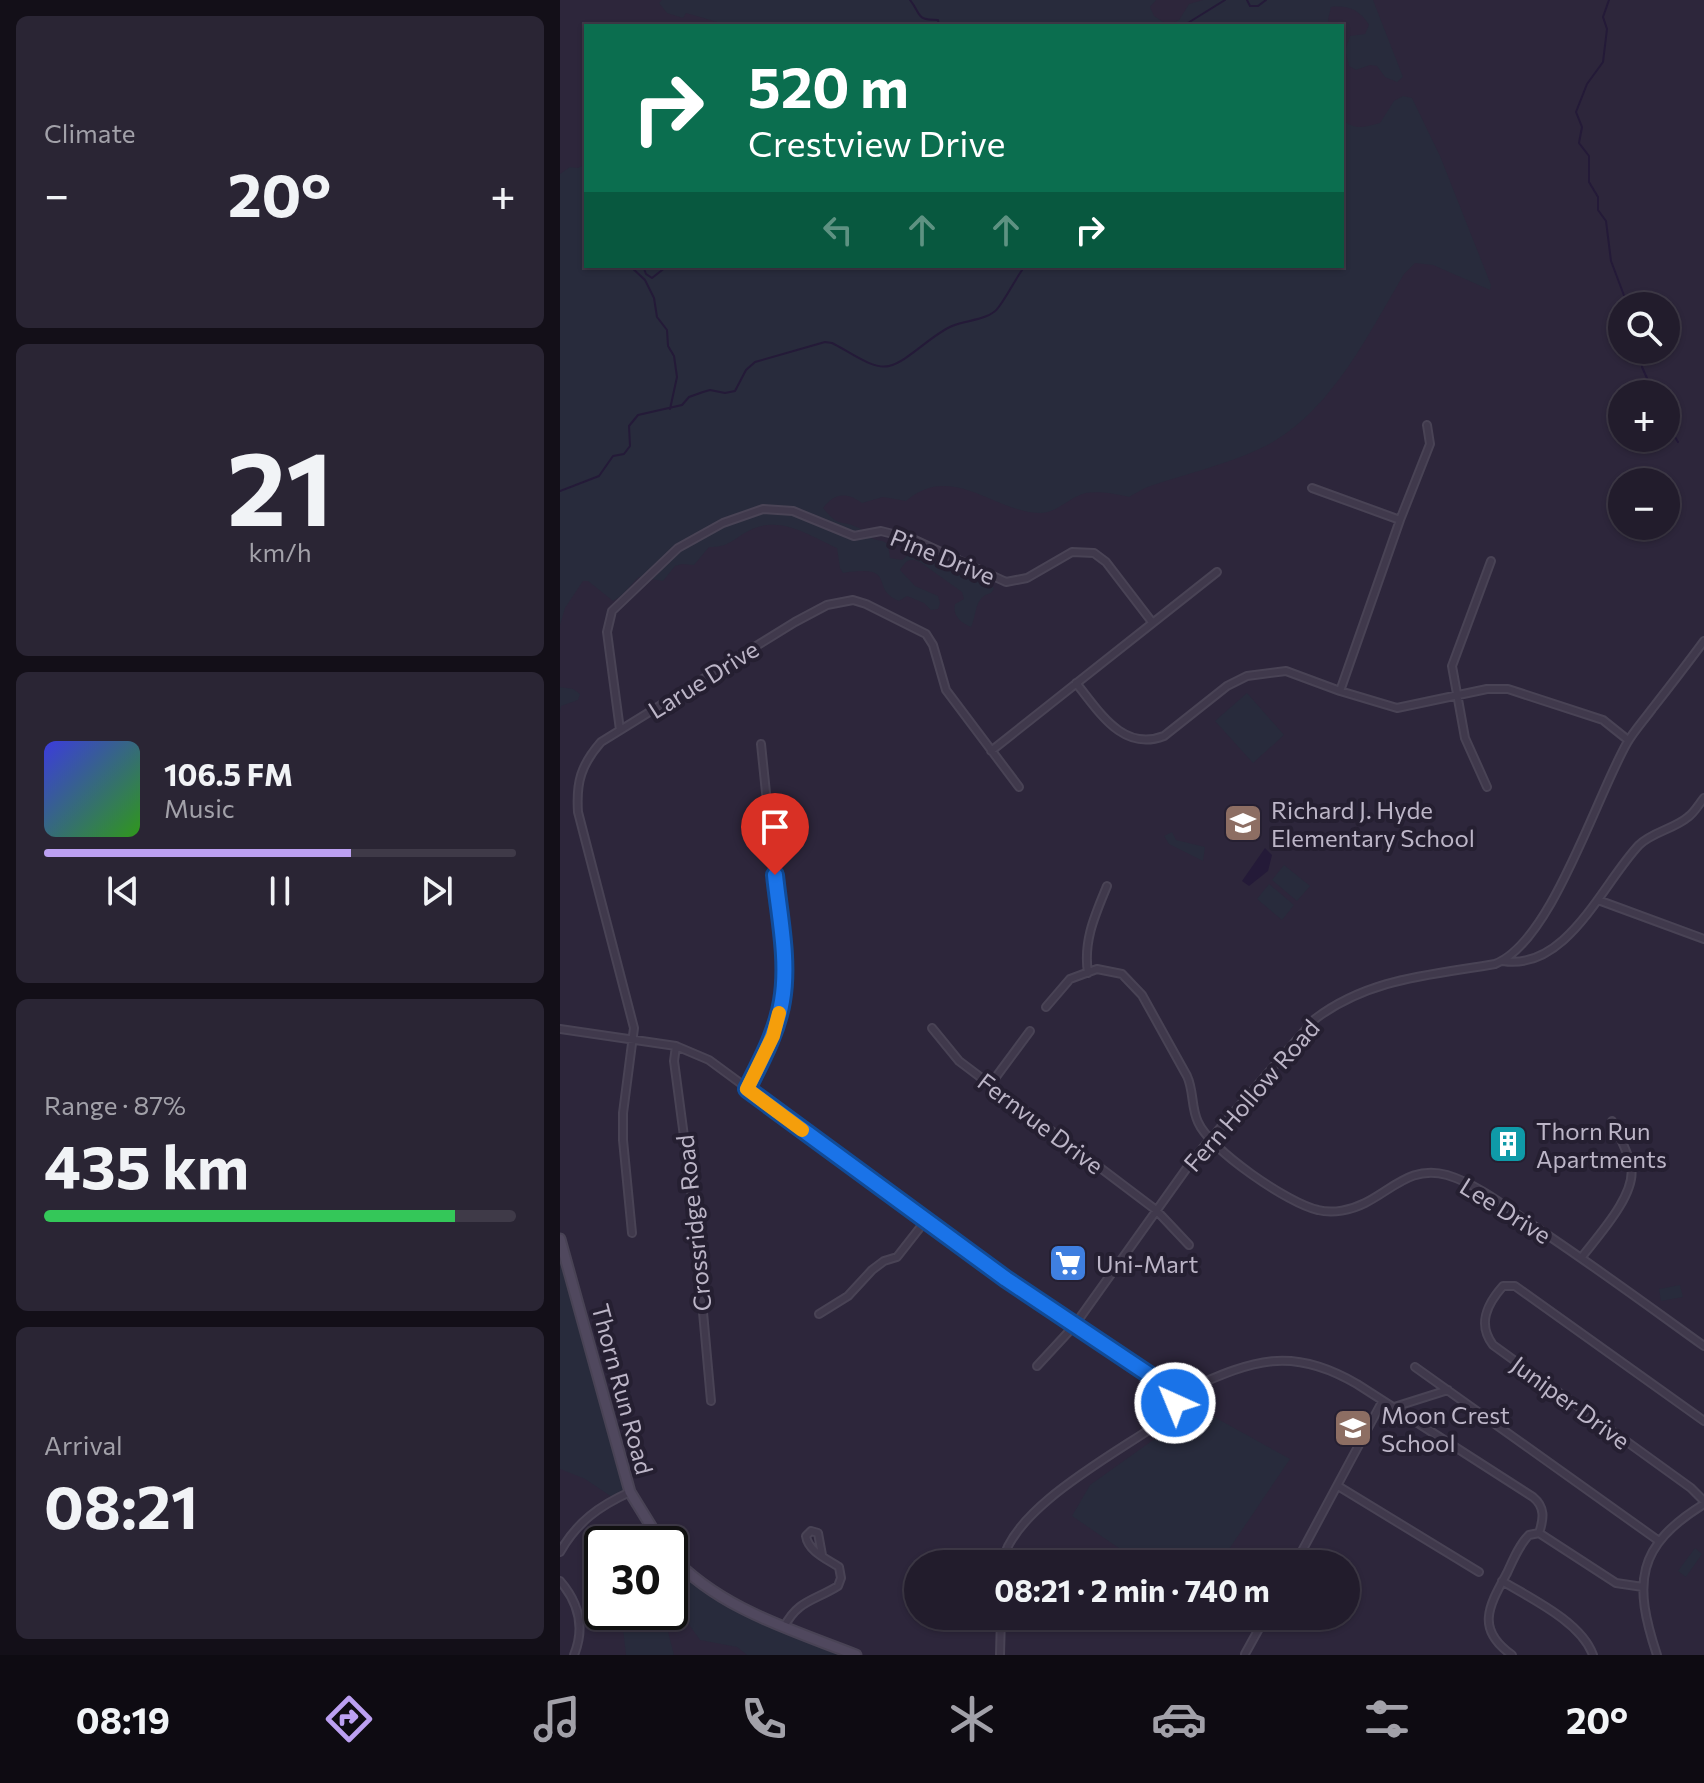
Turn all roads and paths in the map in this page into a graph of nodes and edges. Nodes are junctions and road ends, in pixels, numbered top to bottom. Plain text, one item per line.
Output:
1 (1427, 425) dead end
2 (1312, 488) dead end
3 (1400, 520) junction
4 (1491, 561) dead end
5 (1217, 572) dead end
6 (1152, 622) junction
7 (1704, 641) edge
8 (1076, 683) junction
9 (1340, 691) junction
10 (1456, 696) junction
11 (620, 730) junction
12 (1628, 740) junction
13 (761, 744) dead end
14 (991, 751) junction
15 (1019, 787) dead end
16 (1487, 787) dead end
17 (1704, 798) edge
18 (1107, 886) dead end
19 (1598, 900) junction
20 (1704, 939) edge
21 (1524, 944) junction
22 (1537, 957) junction
23 (1503, 961) junction
24 (1088, 973) junction
25 (1046, 1007) dead end
26 (932, 1028) dead end
27 (560, 1029) edge
28 (1030, 1031) dead end
29 (632, 1040) junction
30 (676, 1046) junction
31 (990, 1085) junction
32 (747, 1089) junction
33 (1612, 1121) dead end
34 (1211, 1140) junction
35 (1156, 1210) junction
36 (926, 1220) junction
37 (632, 1233) dead end
38 (560, 1239) edge
39 (1189, 1245) dead end
40 (1581, 1258) junction
41 (819, 1314) dead end
42 (1074, 1326) junction
43 (1704, 1346) edge
44 (1037, 1366) dead end
45 (1415, 1367) dead end
46 (1448, 1390) junction
47 (1174, 1395) junction
48 (711, 1401) dead end
49 (1382, 1402) junction
50 (1391, 1408) junction
51 (1704, 1421) edge
52 (1338, 1486) junction
53 (630, 1492) junction
54 (1704, 1502) edge
55 (651, 1526) edge
56 (1539, 1533) junction
57 (1659, 1541) junction
58 (1007, 1550) edge
59 (1303, 1550) edge
60 (560, 1552) edge
61 (822, 1555) dead end
62 (688, 1571) edge
63 (1479, 1572) dead end
64 (560, 1581) edge
65 (1502, 1581) junction
66 (1643, 1587) junction
67 (784, 1627) junction
68 (1001, 1630) edge
69 (1258, 1630) edge
70 (1245, 1654) edge
71 (574, 1655) edge
72 (856, 1655) edge
73 (1000, 1655) edge
74 (1512, 1655) edge
75 (1593, 1655) edge
76 (1657, 1655) edge

1 - 3 street
2 - 3 street
3 - 9 street
4 - 10 street
5 - 6 street
6 - 8 street
6 - 11 street, Pine Drive
7 - 12 street, Fern Hollow Road
8 - 9 street
8 - 14 street
9 - 10 street
10 - 12 street
10 - 16 street
11 - 14 street, Larue Drive
11 - 29 street, Larue Drive
12 - 21 street, Fern Hollow Road
13 - 32 street
14 - 15 street, Larue Drive
17 - 19 street
18 - 24 street
19 - 20 street
19 - 22 street
21 - 22 street
21 - 23 street, Fern Hollow Road
22 - 23 street
23 - 34 street, Fern Hollow Road
24 - 25 street
24 - 34 street
26 - 31 street, Fernvue Drive
27 - 29 street
28 - 31 street
29 - 30 street
29 - 37 street, Larue Drive
30 - 32 street
30 - 48 street, Crossridge Road
31 - 35 street, Fernvue Drive
32 - 36 street
33 - 40 street
34 - 35 street, Fern Hollow Road
34 - 40 street, Lee Drive
35 - 39 street, Fernvue Drive
35 - 42 street, Fern Hollow Road
36 - 41 street
36 - 42 street
38 - 53 street, Thorn Run Road
40 - 43 street, Lee Drive
42 - 44 street, Fern Hollow Road
42 - 47 street
45 - 46 street
46 - 50 street
46 - 57 street
47 - 49 street
47 - 58 street
49 - 50 street
49 - 52 street
50 - 56 street
51 - 54 street, Juniper Drive
52 - 59 street
52 - 63 street
53 - 55 street, Thorn Run Road
53 - 60 street
54 - 57 street
56 - 65 street
56 - 66 street
57 - 66 street
61 - 67 street
62 - 67 street
64 - 71 street
65 - 74 street
65 - 75 street
66 - 76 street
67 - 72 street
68 - 73 street
69 - 70 street

